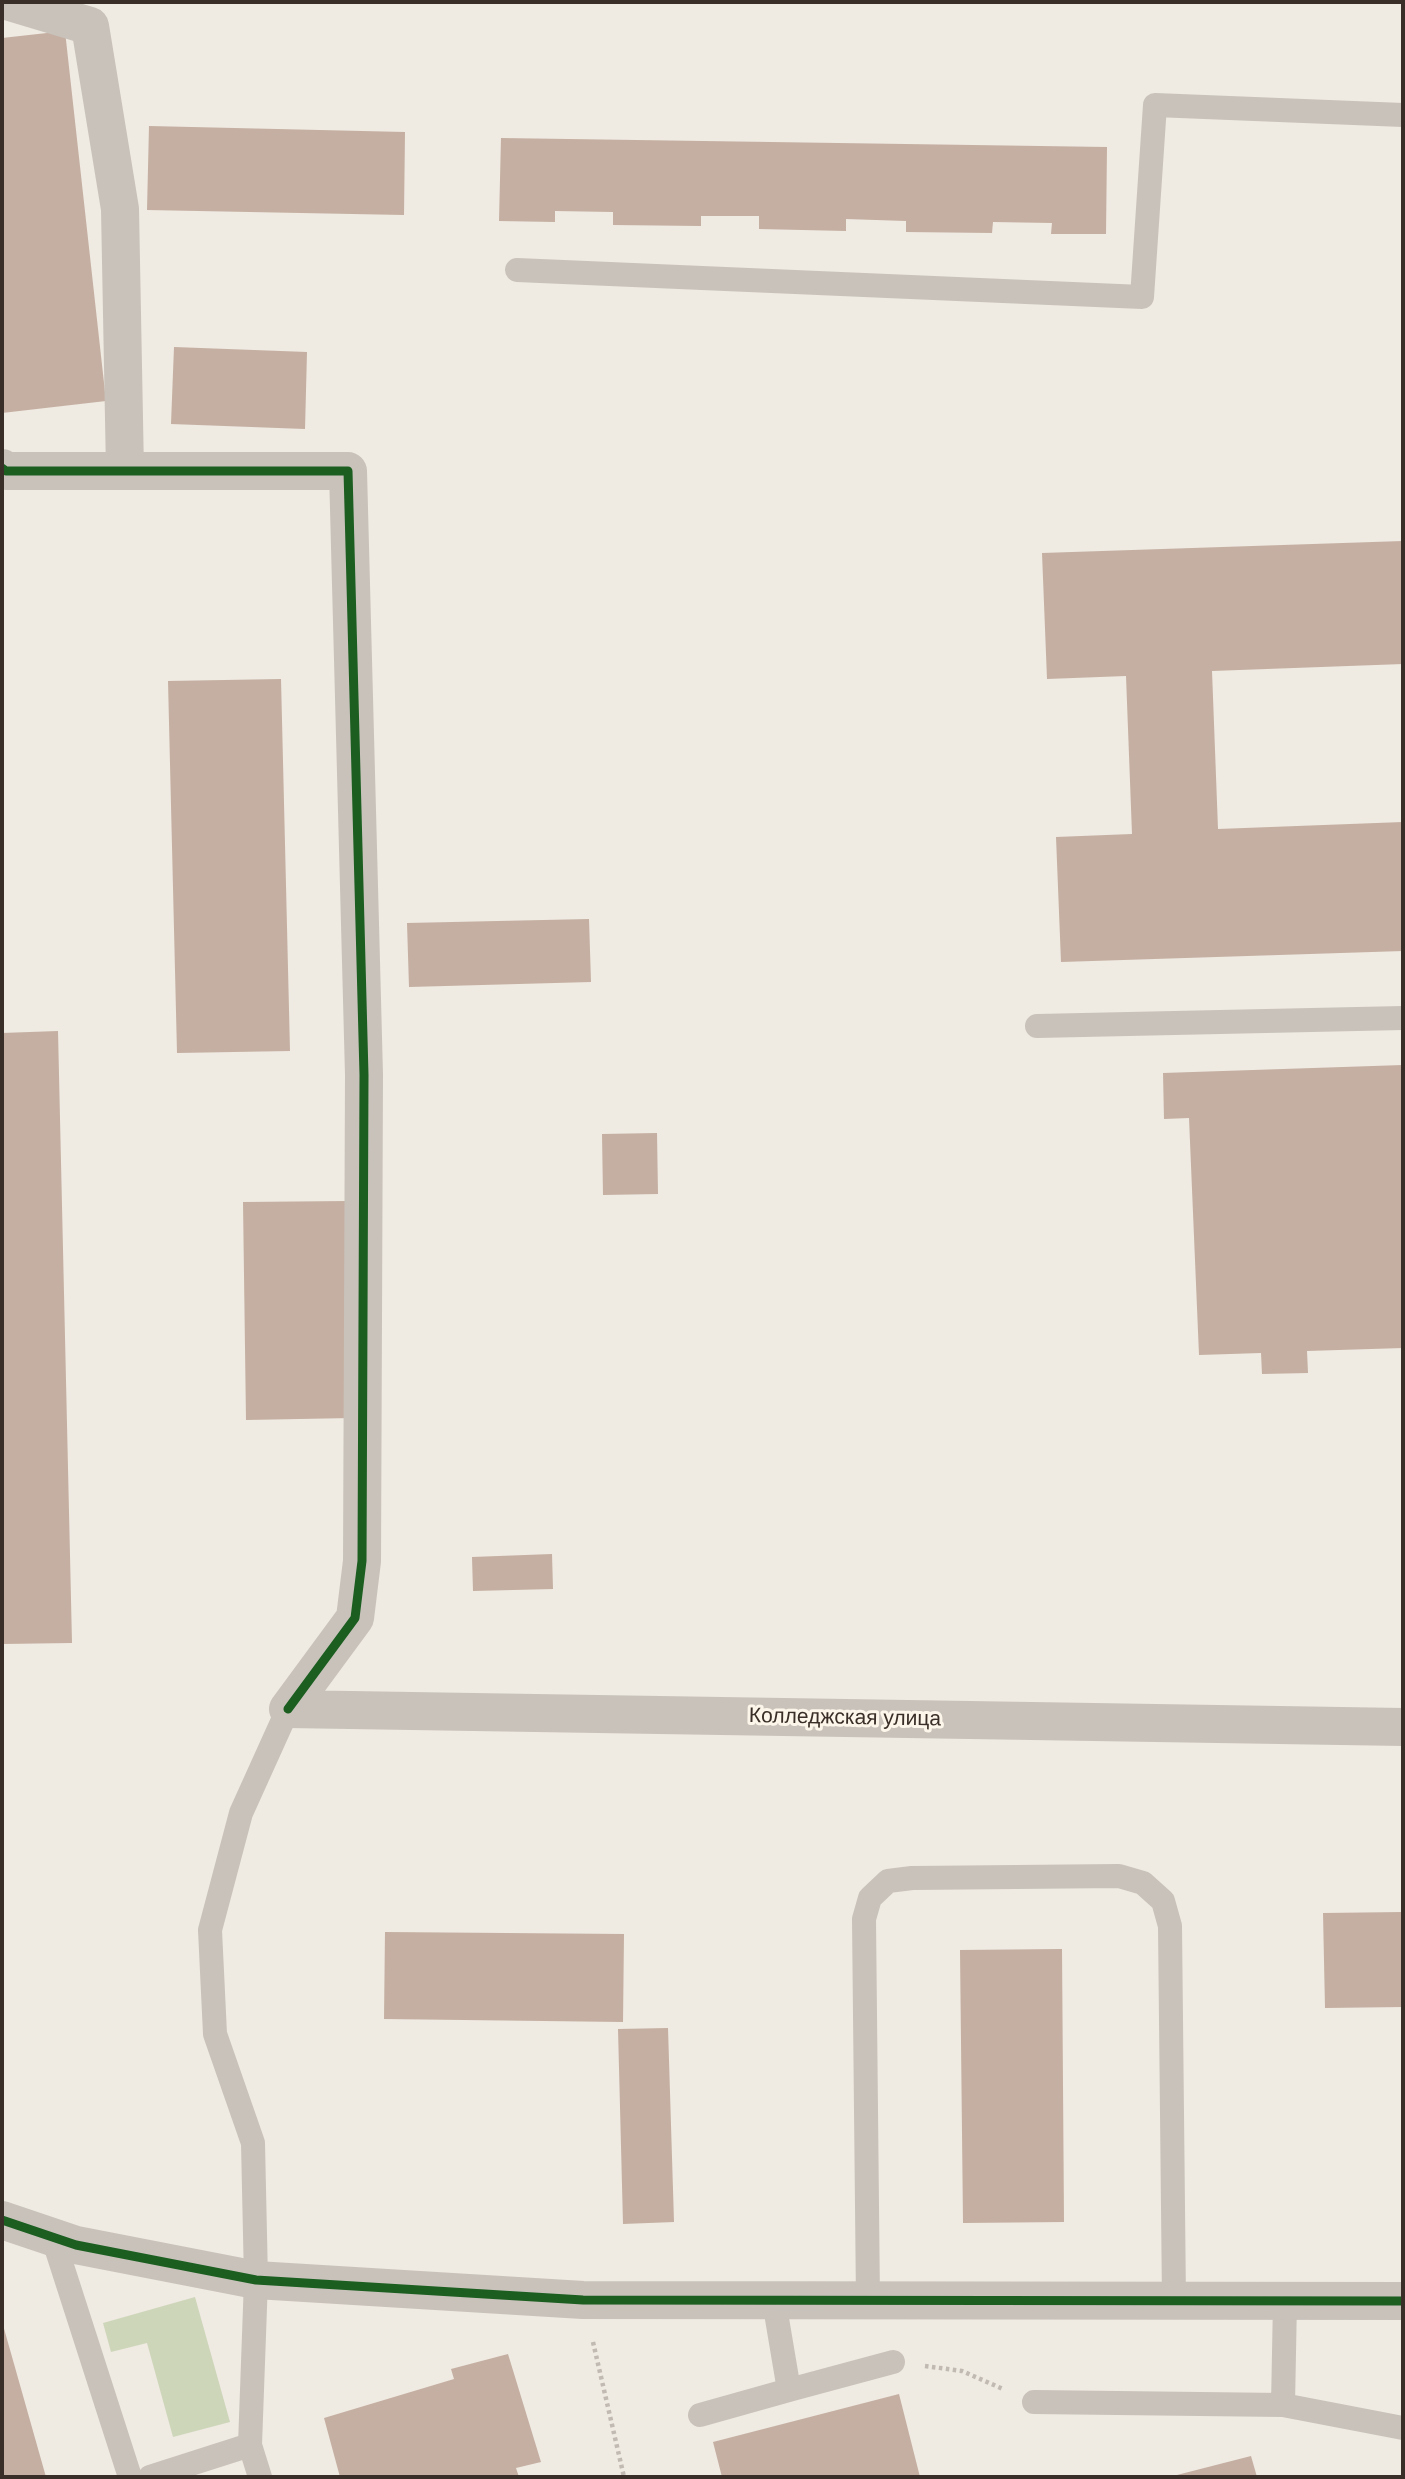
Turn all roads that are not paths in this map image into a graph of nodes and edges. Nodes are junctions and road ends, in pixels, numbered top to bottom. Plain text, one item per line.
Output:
1 (10, 2) edge
2 (1403, 115) edge
3 (517, 270) dead end
4 (2, 468) edge
5 (125, 471) junction
6 (1403, 1018) edge
7 (1037, 1026) dead end
8 (288, 1709) junction
9 (1403, 1727) edge
10 (2, 2220) edge
11 (53, 2238) junction
12 (256, 2280) junction
13 (774, 2301) junction
14 (868, 2301) junction
15 (1174, 2301) junction
16 (1285, 2301) junction
17 (1403, 2301) edge
18 (892, 2362) road end
19 (789, 2390) junction
20 (1034, 2402) road end
21 (1283, 2405) junction
22 (700, 2416) dead end
23 (1403, 2428) edge
24 (250, 2445) junction
25 (130, 2477) edge
26 (150, 2477) edge
27 (260, 2477) edge

1 - 5 street
2 - 3 lane
4 - 5 street
5 - 8 street
6 - 7 lane
8 - 9 street, Колледжская улица
8 - 12 lane
10 - 11 street
11 - 12 street
11 - 25 lane
12 - 13 street
12 - 24 lane
13 - 14 street
13 - 19 lane
14 - 15 street
14 - 15 lane
15 - 16 street
16 - 17 street
16 - 21 lane
18 - 19 lane
19 - 22 lane
20 - 21 lane
21 - 23 lane
24 - 26 lane
24 - 27 lane

